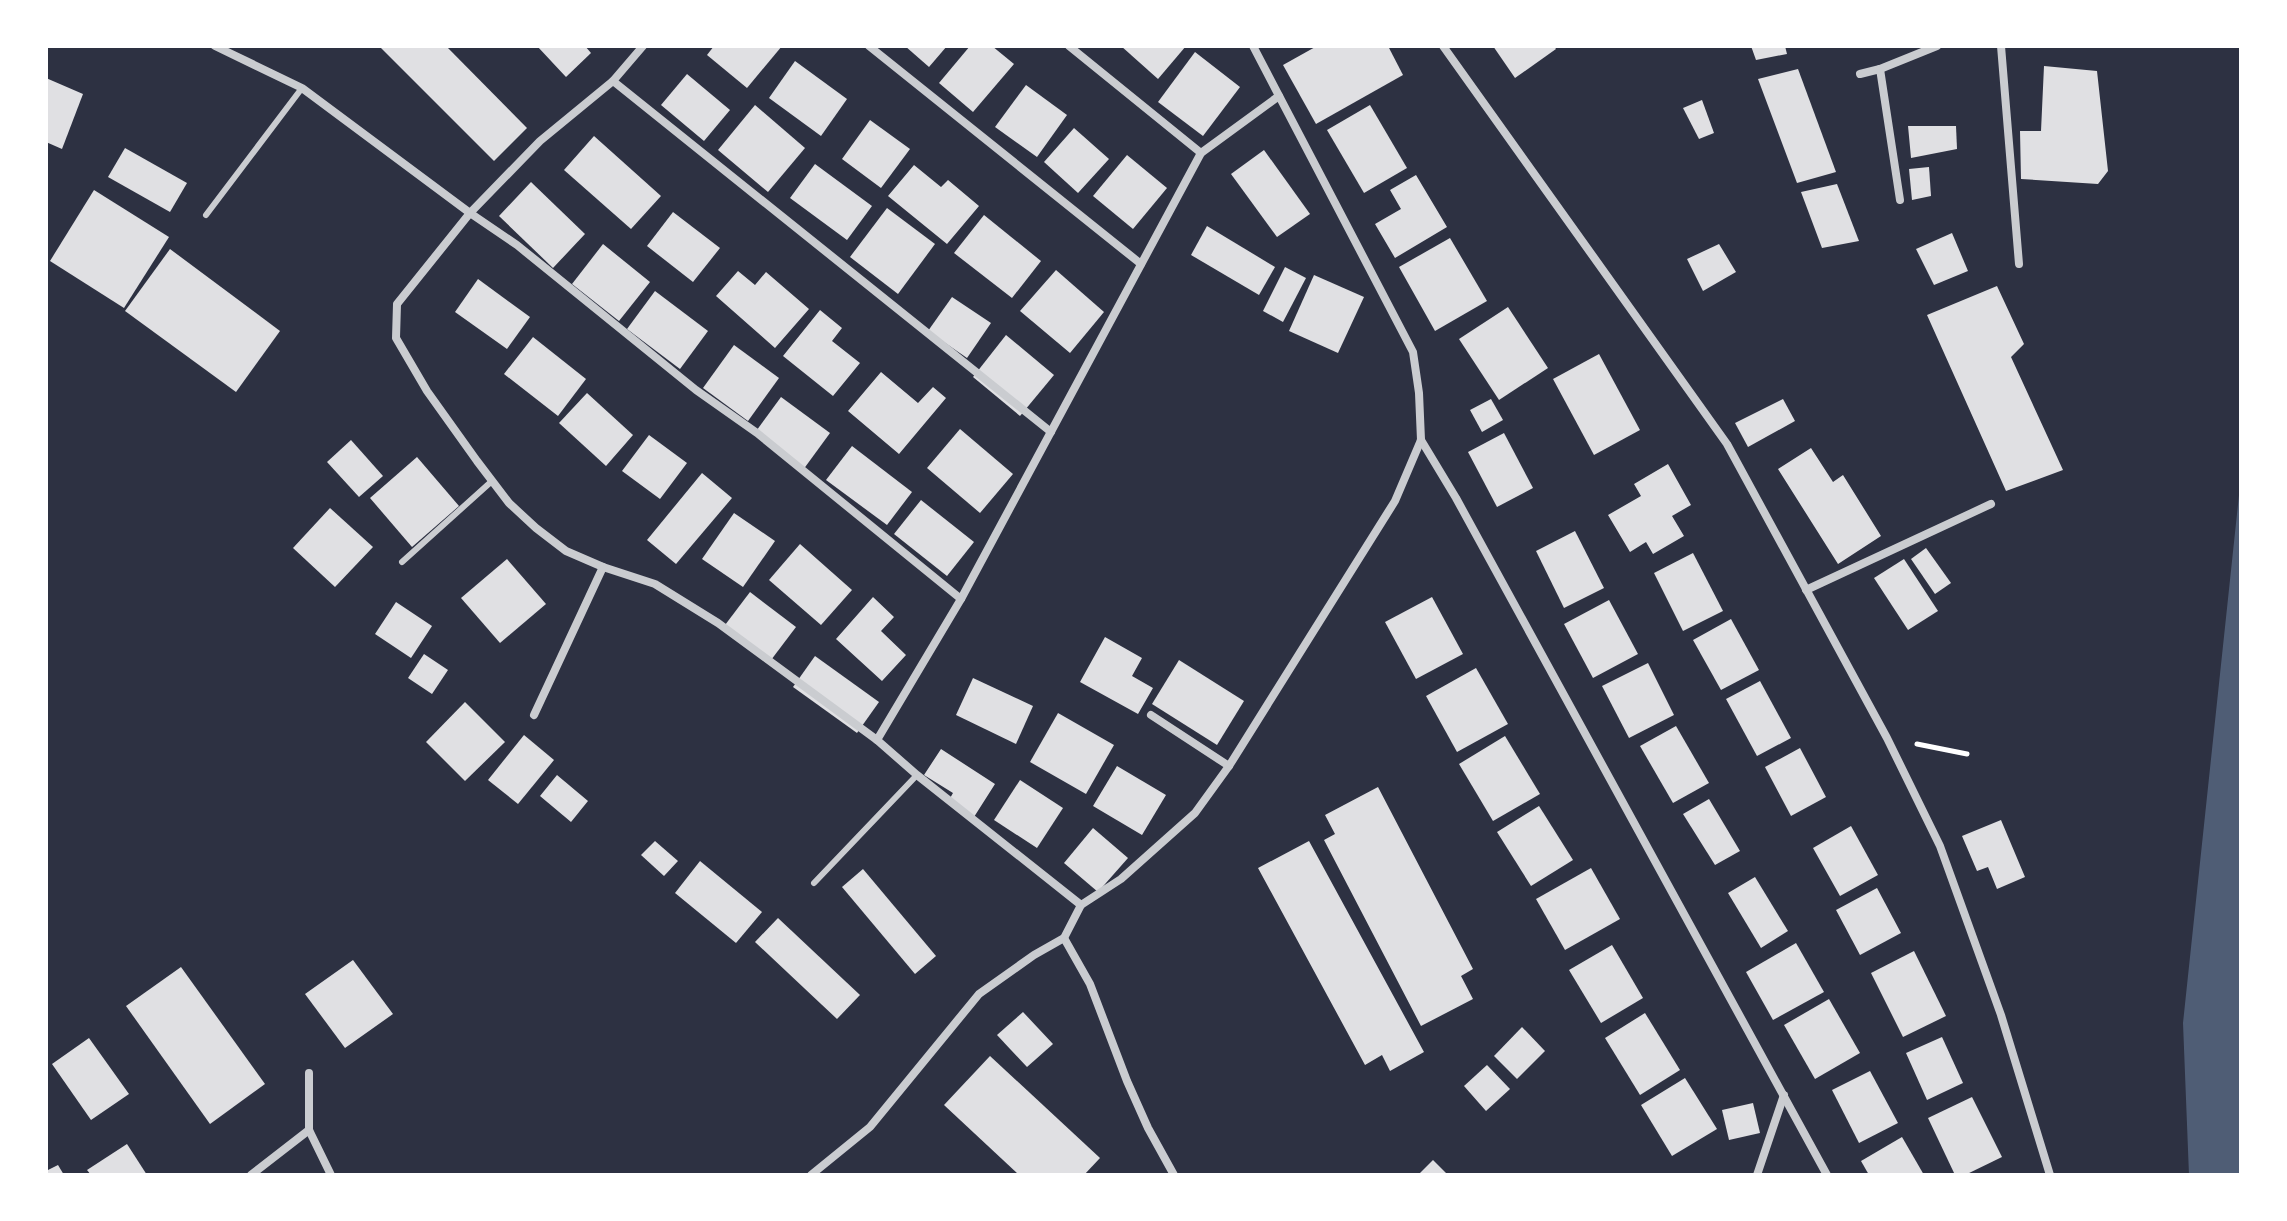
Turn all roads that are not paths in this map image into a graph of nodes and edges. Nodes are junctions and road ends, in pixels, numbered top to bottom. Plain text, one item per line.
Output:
1 (215, 46) edge
2 (643, 46) edge
3 (869, 46) edge
4 (1069, 46) edge
5 (1253, 46) edge
6 (1443, 46) edge
7 (1937, 46) edge
8 (2001, 46) edge
9 (1880, 69) junction
10 (1860, 74) dead end
11 (613, 81) junction
12 (302, 88) junction
13 (1279, 96) junction
14 (1201, 153) junction
15 (1900, 200) dead end
16 (470, 213) junction
17 (206, 215) dead end
18 (1141, 264) junction
19 (2019, 264) dead end
20 (1051, 432) junction
21 (1421, 440) junction
22 (492, 481) junction
23 (1991, 504) dead end
24 (402, 562) dead end
25 (603, 567) junction
26 (1806, 590) junction
27 (961, 599) junction
28 (534, 715) dead end
29 (1151, 715) dead end
30 (877, 740) junction
31 (1229, 766) junction
32 (917, 775) junction
33 (814, 883) dead end
34 (1081, 905) junction
35 (1064, 938) junction
36 (309, 1073) dead end
37 (1784, 1095) junction
38 (309, 1130) junction
39 (251, 1175) edge
40 (331, 1175) edge
41 (811, 1175) edge
42 (1174, 1175) edge
43 (1757, 1175) edge
44 (1827, 1175) edge
45 (2050, 1175) edge

1 - 12 street
2 - 11 street
3 - 18 street
4 - 14 street
5 - 13 street
6 - 26 street
7 - 9 street
8 - 19 street
9 - 10 street
9 - 15 street
11 - 16 street
11 - 20 street
12 - 16 street
12 - 17 lane
13 - 14 street
13 - 21 street
14 - 18 street
16 - 22 street
16 - 27 street
18 - 20 street
20 - 27 street
21 - 31 street
21 - 37 street
22 - 24 lane
22 - 25 street
23 - 26 street
25 - 28 street
25 - 30 street
26 - 45 street
27 - 30 street
29 - 31 street
30 - 32 street
31 - 34 street
32 - 33 lane
32 - 34 street
34 - 35 street
35 - 41 street
35 - 42 street
36 - 38 street
37 - 43 street
37 - 44 street
38 - 39 street
38 - 40 street

